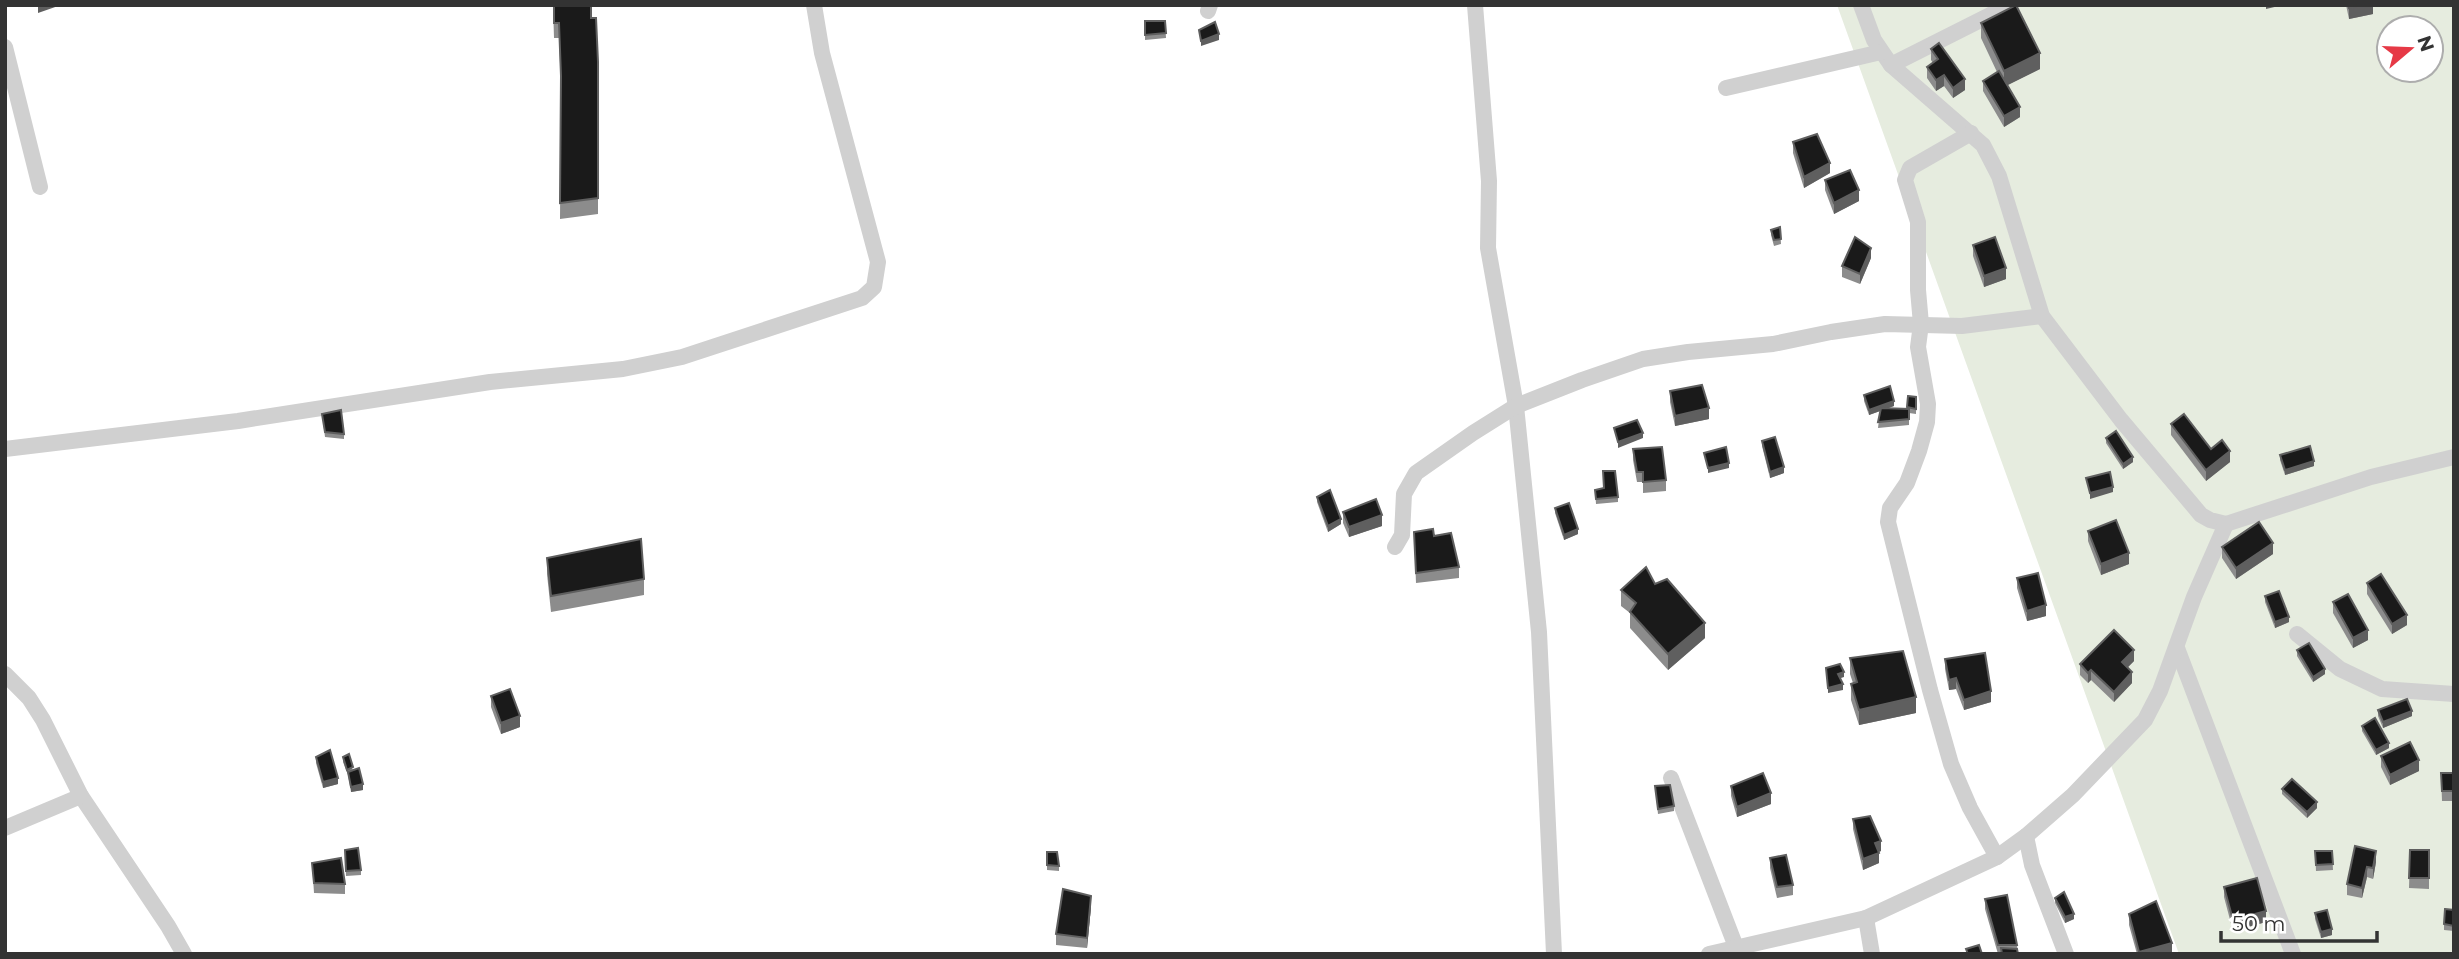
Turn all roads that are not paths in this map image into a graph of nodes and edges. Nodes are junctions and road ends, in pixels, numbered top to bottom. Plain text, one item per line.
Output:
1 (814, 5) edge
2 (1475, 5) edge
3 (1861, 5) edge
4 (2010, 5) edge
5 (5, 47) edge
6 (1886, 59) junction
7 (1726, 88) dead end
8 (1971, 133) junction
9 (40, 187) dead end
10 (2042, 316) junction
11 (1921, 324) junction
12 (1516, 406) junction
13 (5, 449) edge
14 (2454, 457) edge
15 (2226, 524) junction
16 (1395, 547) dead end
17 (2297, 634) dead end
18 (2177, 648) junction
19 (5, 674) edge
20 (2454, 694) edge
21 (1671, 778) dead end
22 (81, 796) junction
23 (5, 828) edge
24 (2026, 836) junction
25 (1997, 857) junction
26 (1866, 918) junction
27 (1736, 947) junction
28 (184, 954) edge
29 (1554, 954) edge
30 (1709, 954) edge
31 (1872, 954) edge
32 (2066, 954) edge
33 (2293, 954) edge

1 - 13 street
2 - 12 street
3 - 6 street
4 - 6 street
5 - 9 street
6 - 7 street
6 - 8 street
8 - 10 street
8 - 11 street
10 - 11 street
10 - 15 street
11 - 12 street
11 - 25 street
12 - 16 street
12 - 29 street
14 - 15 street
15 - 18 street
17 - 20 street
18 - 24 street
18 - 33 street
19 - 22 street
21 - 27 street
22 - 23 street
22 - 28 street
24 - 25 street
24 - 32 street
25 - 26 street
26 - 27 street
26 - 31 street
27 - 30 street

